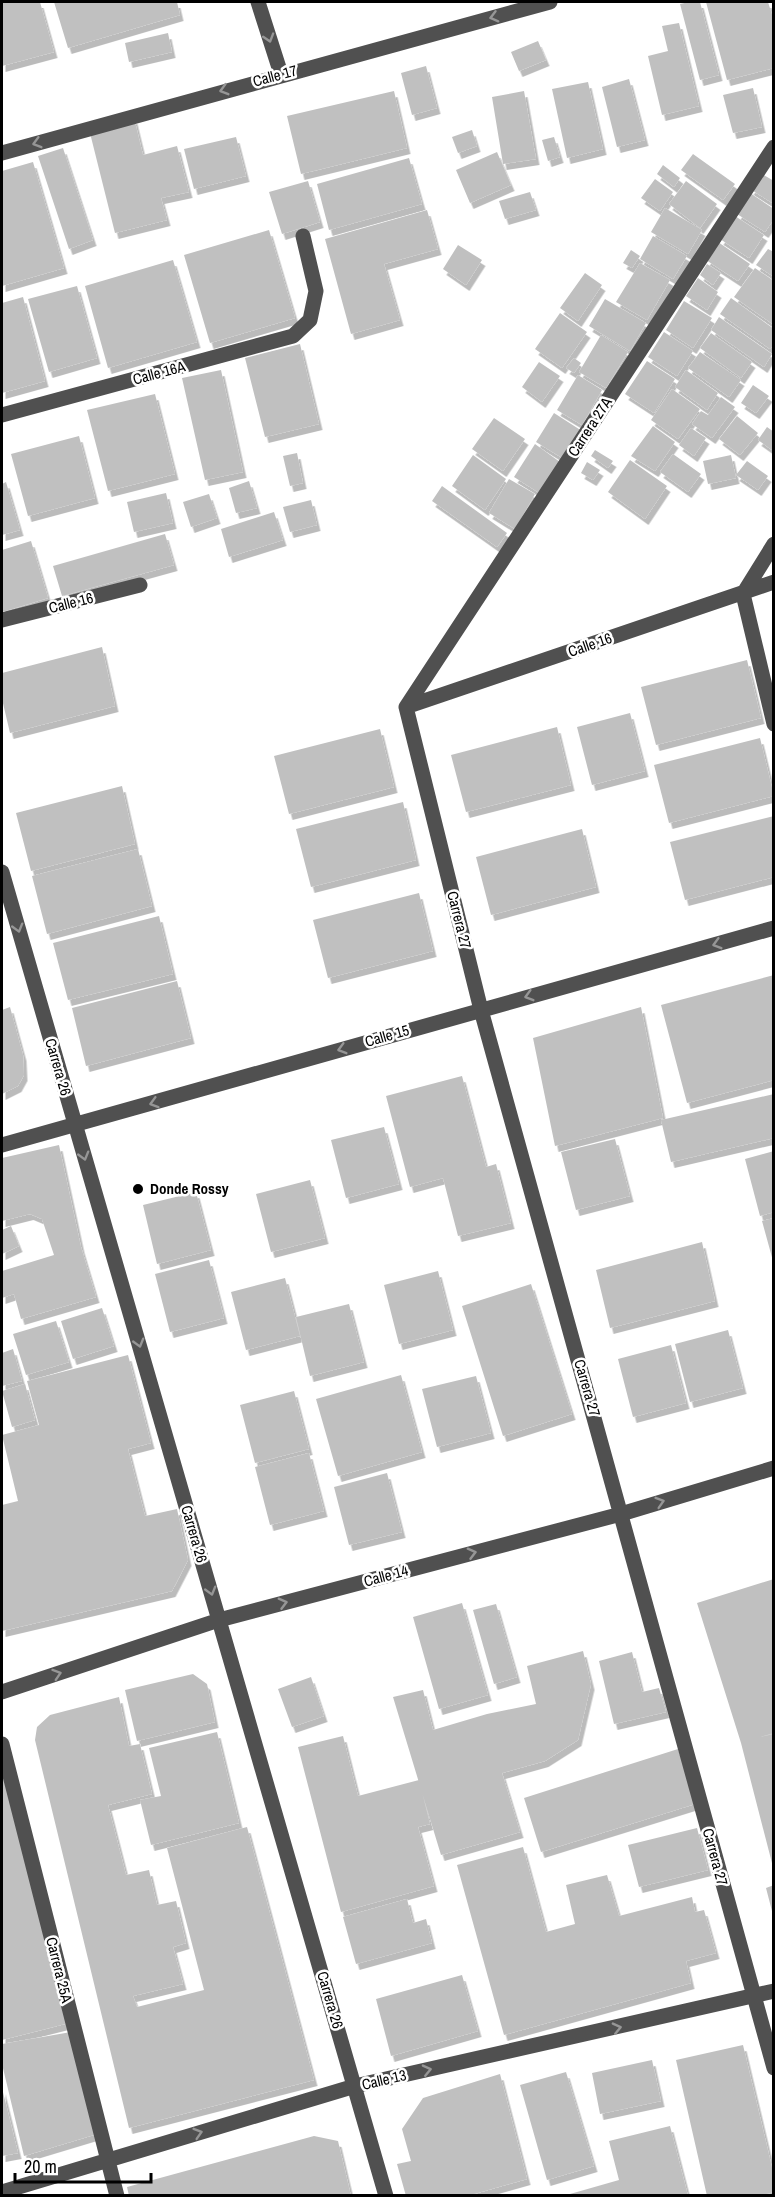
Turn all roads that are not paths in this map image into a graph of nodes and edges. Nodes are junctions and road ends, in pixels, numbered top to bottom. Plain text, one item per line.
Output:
1 (258, 2) edge
2 (550, 2) edge
3 (280, 74) junction
4 (774, 147) edge
5 (2, 153) edge
6 (303, 236) dead end
7 (2, 415) edge
8 (774, 544) edge
9 (774, 582) edge
10 (140, 585) dead end
11 (743, 594) junction
12 (2, 620) edge
13 (406, 707) junction
14 (774, 724) edge
15 (2, 872) edge
16 (774, 928) edge
17 (481, 1010) junction
18 (75, 1125) junction
19 (2, 1145) edge
20 (774, 1468) edge
21 (621, 1514) junction
22 (219, 1620) junction
23 (2, 1692) edge
24 (2, 1744) edge
25 (774, 1991) edge
26 (753, 1997) junction
27 (774, 2068) edge
28 (355, 2086) junction
29 (108, 2160) junction
30 (2, 2192) edge
31 (117, 2196) edge
32 (387, 2196) edge

1 -> 3 street
2 -> 3 street, Calle 17
3 -> 5 street, Calle 17
4 - 13 street, Carrera 27A
6 - 7 street, Calle 16A
8 - 11 street
9 - 11 street, Calle 16
10 - 12 street, Calle 16
11 - 13 street, Calle 16
11 - 14 street
13 - 17 street, Carrera 27
15 -> 18 street, Carrera 26
16 -> 17 street, Calle 15
17 -> 18 street, Calle 15
17 - 21 street, Carrera 27
18 - 19 street, Calle 15
18 -> 22 street, Carrera 26
21 -> 20 street, Calle 14
22 -> 21 street, Calle 14
21 - 26 street, Carrera 27
23 -> 22 street, Calle 14
22 - 28 street, Carrera 26
24 - 29 street, Carrera 25A
25 - 26 street, Calle 13
26 - 27 street, Carrera 27
28 -> 26 street, Calle 13
29 -> 28 street, Calle 13
28 - 32 street, Carrera 26
29 - 30 street, Calle 13
29 - 31 street, Carrera 25A

